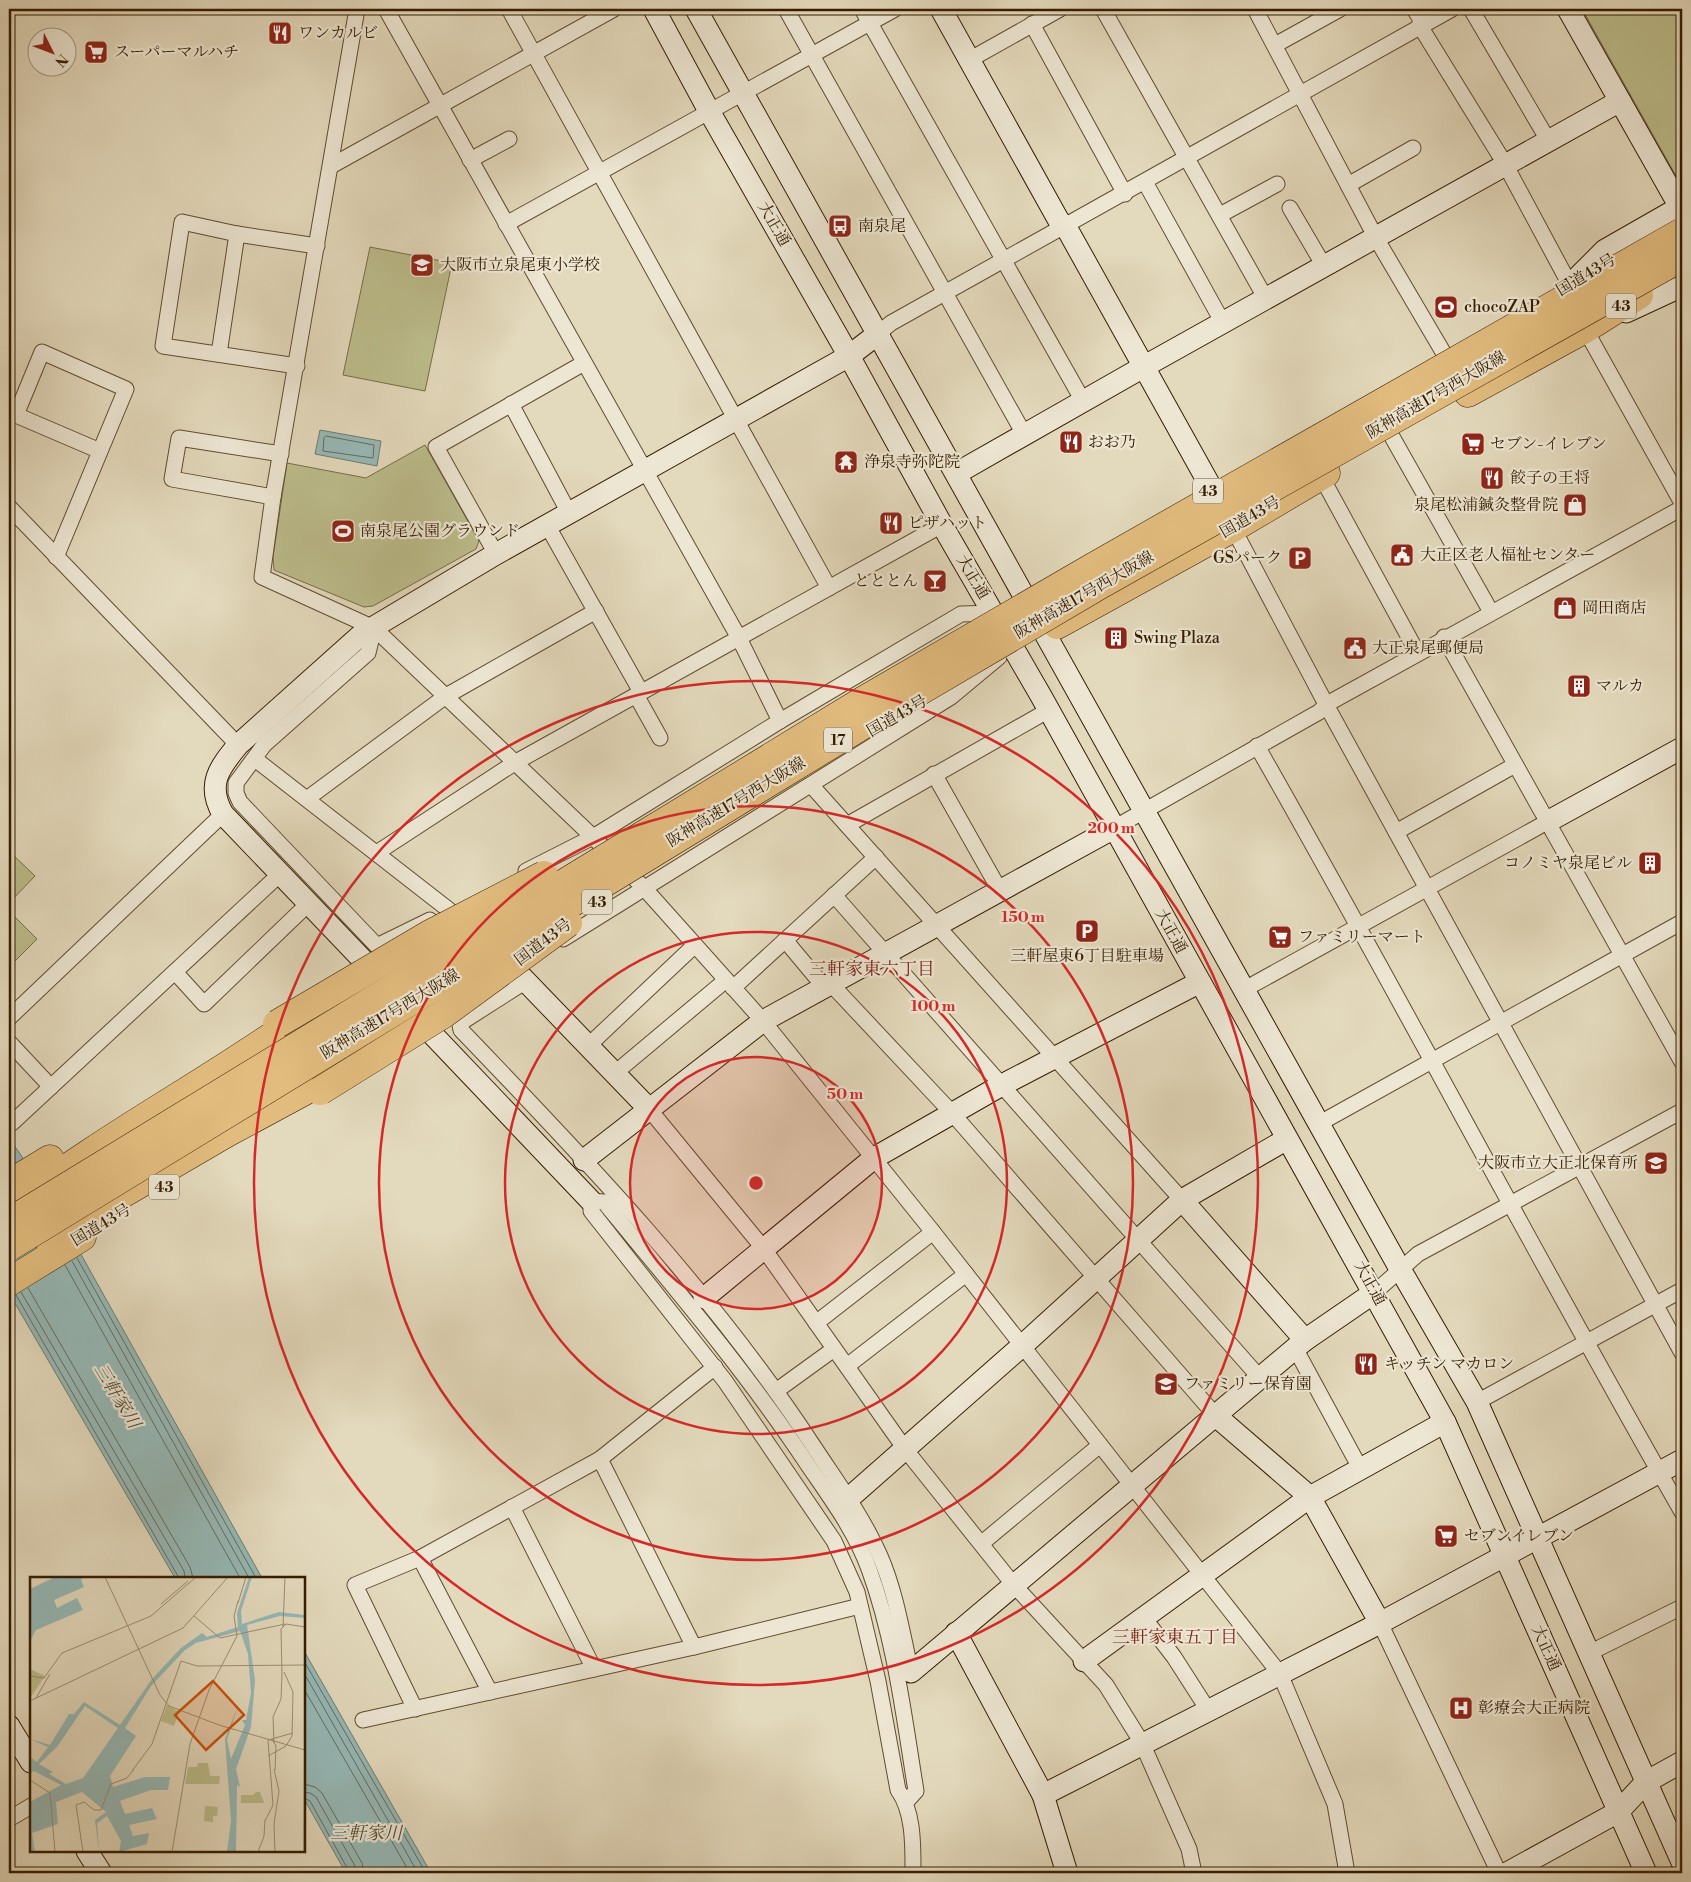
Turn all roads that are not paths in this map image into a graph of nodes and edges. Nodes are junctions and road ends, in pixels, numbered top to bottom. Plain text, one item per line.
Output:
1 (357, 9) edge
2 (386, 9) edge
3 (509, 9) edge
4 (614, 9) edge
5 (654, 9) edge
6 (696, 9) edge
7 (786, 9) edge
8 (862, 9) edge
9 (895, 9) edge
10 (940, 9) edge
11 (1060, 9) edge
12 (1103, 9) edge
13 (1255, 9) edge
14 (1340, 9) edge
15 (1414, 9) edge
16 (1452, 9) edge
17 (1471, 9) edge
18 (1568, 9) edge
19 (870, 23) junction
20 (1032, 24) junction
21 (1420, 26) junction
22 (1275, 45) junction
23 (533, 53) junction
24 (812, 54) junction
25 (969, 60) junction
26 (743, 92) junction
27 (1300, 95) junction
28 (1620, 101) junction
29 (440, 105) junction
30 (709, 111) junction
31 (509, 139) dead end
32 (1548, 140) junction
33 (1413, 148) dead end
34 (1188, 158) junction
35 (470, 160) junction
36 (1505, 164) junction
37 (331, 166) junction
38 (599, 172) junction
39 (1145, 182) junction
40 (1276, 184) dead end
41 (1348, 185) junction
42 (1125, 194) junction
43 (1290, 208) dead end
44 (1220, 215) junction
45 (1682, 217) edge
46 (506, 224) junction
47 (1066, 226) junction
48 (237, 234) junction
49 (1376, 238) junction
50 (318, 246) junction
51 (1682, 257) edge
52 (1003, 260) junction
53 (1324, 266) junction
54 (1682, 270) edge
55 (1669, 284) edge
56 (1570, 285) junction
57 (944, 294) junction
58 (1266, 299) junction
59 (1223, 322) junction
60 (1585, 329) junction
61 (879, 333) junction
62 (219, 354) junction
63 (850, 356) junction
64 (1445, 356) junction
65 (584, 363) junction
66 (297, 366) junction
67 (1145, 366) junction
68 (1467, 393) junction
69 (1083, 401) junction
70 (511, 404) junction
71 (734, 420) junction
72 (1024, 434) junction
73 (1391, 435) junction
74 (100, 451) junction
75 (281, 454) junction
76 (644, 470) junction
77 (957, 473) junction
78 (1321, 476) junction
79 (1212, 489) junction
80 (273, 497) junction
81 (1682, 503) edge
82 (9, 507) edge
83 (1682, 508) edge
84 (569, 513) junction
85 (942, 525) junction
86 (547, 526) junction
87 (1232, 528) junction
88 (496, 554) junction
89 (56, 556) junction
90 (830, 588) junction
91 (1025, 596) junction
92 (596, 611) junction
93 (1491, 612) junction
94 (994, 613) junction
95 (374, 628) junction
96 (1046, 631) junction
97 (739, 638) junction
98 (1444, 638) junction
99 (1417, 652) junction
100 (1007, 653) junction
101 (639, 693) junction
102 (446, 696) junction
103 (1327, 704) junction
104 (1049, 710) junction
105 (780, 721) junction
106 (660, 738) dead end
107 (238, 745) junction
108 (1257, 746) junction
109 (1682, 748) edge
110 (255, 759) junction
111 (516, 762) junction
112 (1515, 765) junction
113 (934, 774) junction
114 (811, 785) junction
115 (308, 798) junction
116 (1145, 810) junction
117 (223, 814) junction
118 (1547, 822) junction
119 (847, 825) junction
120 (1114, 828) junction
121 (1396, 832) junction
122 (593, 837) junction
123 (378, 852) junction
124 (876, 857) junction
125 (280, 874) junction
126 (644, 889) junction
127 (999, 889) junction
128 (1427, 889) junction
129 (834, 896) junction
130 (308, 904) junction
131 (449, 910) junction
132 (1682, 922) edge
133 (936, 925) junction
134 (1360, 926) junction
135 (785, 940) junction
136 (695, 945) junction
137 (885, 953) junction
138 (1622, 954) junction
139 (175, 972) junction
140 (361, 974) junction
141 (520, 975) junction
142 (1200, 982) junction
143 (730, 984) junction
144 (828, 986) junction
145 (1245, 989) junction
146 (9, 1018) edge
147 (763, 1021) junction
148 (1500, 1021) junction
149 (424, 1025) junction
150 (9, 1042) edge
151 (396, 1043) junction
152 (588, 1046) junction
153 (1055, 1057) junction
154 (1433, 1059) junction
155 (1682, 1062) edge
156 (615, 1073) junction
157 (1002, 1085) junction
158 (51, 1088) junction
159 (649, 1109) junction
160 (1682, 1110) edge
161 (952, 1113) junction
162 (1320, 1122) junction
163 (12, 1124) dead end
164 (1288, 1139) junction
165 (874, 1158) junction
166 (584, 1160) junction
167 (1579, 1166) junction
168 (9, 1184) edge
169 (1182, 1200) junction
170 (591, 1201) junction
171 (1510, 1203) junction
172 (9, 1210) edge
173 (9, 1222) edge
174 (933, 1232) junction
175 (1137, 1240) junction
176 (9, 1247) edge
177 (764, 1249) junction
178 (9, 1255) edge
179 (1400, 1269) junction
180 (966, 1274) junction
181 (1094, 1278) junction
182 (9, 1282) edge
183 (1682, 1290) edge
184 (1375, 1292) junction
185 (704, 1298) junction
186 (1655, 1305) junction
187 (816, 1323) junction
188 (1587, 1343) junction
189 (1300, 1344) junction
190 (1022, 1345) junction
191 (1680, 1345) edge
192 (834, 1349) junction
193 (847, 1366) junction
194 (715, 1367) junction
195 (1260, 1378) junction
196 (776, 1391) junction
197 (1477, 1402) junction
198 (1216, 1416) junction
199 (1445, 1422) junction
200 (1100, 1445) junction
201 (905, 1449) junction
202 (600, 1459) junction
203 (1682, 1460) edge
204 (1360, 1468) junction
205 (1659, 1472) junction
206 (1131, 1485) junction
207 (1310, 1497) junction
208 (848, 1499) junction
209 (512, 1507) junction
210 (1682, 1512) edge
211 (1539, 1537) junction
212 (982, 1543) junction
213 (1504, 1556) junction
214 (420, 1558) junction
215 (1204, 1575) junction
216 (1013, 1584) junction
217 (860, 1606) junction
218 (1682, 1607) edge
219 (1144, 1618) junction
220 (1380, 1622) junction
221 (956, 1633) junction
222 (694, 1647) junction
223 (1589, 1653) junction
224 (1084, 1661) junction
225 (594, 1669) junction
226 (911, 1672) joint
227 (1280, 1674) junction
228 (490, 1692) junction
229 (415, 1708) junction
230 (1208, 1710) junction
231 (363, 1720) dead end
232 (9, 1726) edge
233 (1142, 1743) junction
234 (30, 1760) edge
235 (1682, 1762) edge
236 (1646, 1782) junction
237 (1043, 1796) junction
238 (906, 1802) junction
239 (30, 1807) edge
240 (1618, 1812) junction
241 (9, 1819) edge
242 (88, 1852) edge
243 (1682, 1862) edge
244 (101, 1873) edge
245 (912, 1873) edge
246 (1067, 1873) edge
247 (1194, 1873) edge
248 (1346, 1873) edge
249 (1498, 1873) edge
250 (1507, 1873) edge
251 (1646, 1873) edge

1 - 37 street
2 - 29 street
3 - 23 street
4 - 23 street
5 - 30 street, 大正通
6 - 26 street, 大正通
7 - 24 street
8 - 19 street
9 - 19 street
10 - 25 street
11 - 20 street
12 - 34 street
13 - 22 street
14 - 22 street
15 - 21 street
16 - 21 street
17 - 32 street
18 - 28 street
19 - 24 street
19 - 52 street
20 - 25 street
20 - 42 street
21 - 27 street
21 - 36 street
22 - 27 street
23 - 29 street
23 - 38 street
24 - 26 street
24 - 57 street
25 - 47 street
26 - 30 street
26 - 61 street, 大正通
27 - 34 street
27 - 41 street
28 - 32 street
28 - 45 street
29 - 35 street
29 - 37 street
30 - 38 street
30 - 63 street, 大正通
31 - 35 street
32 - 36 street
33 - 41 street
34 - 39 street
34 - 44 street
35 - 46 street
36 - 49 street
36 - 56 street
37 - 50 street
38 - 46 street
38 - 71 street
39 - 42 street
39 - 59 street
40 - 44 street
41 - 49 street
42 - 47 street
43 - 53 street
44 - 58 street
45 - 56 highway, 国道43号 / 43
45 - 56 street
45 - 173 highway, 阪神高速17号西大阪線 / 17, bridge
46 - 65 street
47 - 52 street
47 - 67 street
48 - 50 street
48 - 62 street
48 - 62 street
49 - 53 street
49 - 64 street
50 - 66 street
51 - 176 highway, 阪神高速17号西大阪線 / 17, bridge
52 - 57 street
52 - 69 street
53 - 58 street
54 - 55 highway, 国道43号 / 43
55 - 60 highway, 国道43号 / 43
56 - 64 highway, 国道43号 / 43
57 - 61 street
57 - 72 street
58 - 59 street
59 - 67 street
60 - 68 highway, 国道43号 / 43
60 - 81 street
61 - 63 street
61 - 77 street, 大正通
62 - 66 street
63 - 71 street
63 - 85 street, 大正通
64 - 68 street
64 - 79 highway, 国道43号 / 43
65 - 70 street
65 - 76 street
66 - 75 street
67 - 69 street
67 - 79 street
68 - 73 highway, 国道43号 / 43
69 - 72 street
70 - 84 street
70 - 88 street
71 - 76 street
71 - 90 street
72 - 77 street
73 - 78 highway, 国道43号 / 43
73 - 93 street
74 - 74 street
74 - 89 street
75 - 80 street
75 - 80 street
76 - 84 street
76 - 97 street
77 - 91 street, 大正通
78 - 87 highway, 国道43号 / 43
78 - 99 street
79 - 91 highway, 国道43号 / 43
80 - 95 street
82 - 89 street
83 - 93 street
84 - 86 street
85 - 90 street
85 - 94 street, 大正通
86 - 88 street
86 - 92 street
87 - 96 highway, 国道43号 / 43
87 - 103 street
88 - 95 street
89 - 107 street
90 - 97 street
91 - 94 highway, 国道43号 / 43
91 - 96 street, 大正通
92 - 101 street
92 - 102 street
93 - 98 street
94 - 100 street, 大正通
94 - 105 street
94 - 140 highway, 国道43号 / 43, bridge
95 - 102 street
95 - 107 street
95 - 110 street
96 - 100 highway, 国道43号 / 43
96 - 116 street, 大正通
97 - 101 street
97 - 105 street
98 - 99 street
98 - 112 street
99 - 103 street
100 - 104 street, 大正通
100 - 114 street
100 - 151 highway, 国道43号 / 43, bridge
101 - 106 street
101 - 111 street
102 - 111 street
102 - 115 street
103 - 108 street
103 - 121 street
104 - 113 street
104 - 120 street, 大正通
105 - 122 street
107 - 117 street
108 - 116 street
108 - 134 street
109 - 118 street
110 - 115 street
110 - 131 street
111 - 122 street
111 - 123 street
112 - 118 street
112 - 121 street
113 - 119 street
113 - 127 street
114 - 119 street
114 - 126 street
115 - 123 street
116 - 120 street
116 - 145 street, 大正通
117 - 125 street
117 - 146 street
118 - 128 street
118 - 138 street
119 - 124 street
120 - 127 street
120 - 142 street, 大正通
121 - 128 street
122 - 126 street
122 - 131 street
123 - 131 street
124 - 129 street
124 - 133 street
125 - 130 street
125 - 139 street
126 - 136 street
126 - 141 street
127 - 133 street
128 - 134 street
128 - 148 street
129 - 135 street
129 - 137 street
130 - 139 street
130 - 149 street
132 - 138 street
133 - 137 street
133 - 153 street
134 - 145 street
134 - 154 street
135 - 143 street
135 - 144 street
136 - 143 street
136 - 152 street
137 - 144 street
137 - 157 street
138 - 148 street
138 - 155 street
139 - 158 street
140 - 168 highway, 国道43号 / 43, bridge
140 - 172 highway, bridge
141 - 149 street
141 - 152 street
141 - 166 street
142 - 153 street
142 - 164 street, 大正通
143 - 147 street
143 - 156 street
144 - 147 street
144 - 161 street
145 - 162 street, 大正通
147 - 159 street
147 - 165 street
148 - 154 street
148 - 167 street
149 - 170 street
150 - 158 street
151 - 178 highway, bridge
151 - 182 highway, 国道43号 / 43, bridge
152 - 156 street
153 - 157 street
153 - 169 street
154 - 162 street
154 - 171 street
156 - 159 street
157 - 161 street
157 - 175 street
158 - 163 street
159 - 166 street
159 - 177 street
160 - 167 street
161 - 165 street
161 - 181 street
162 - 179 street, 大正通
164 - 169 street
164 - 184 street, 大正通
165 - 174 street
165 - 177 street
166 - 185 street
167 - 171 street
167 - 186 street
169 - 175 street
169 - 189 street
170 - 194 street
170 - 238 street
171 - 179 street
171 - 188 street
174 - 180 street
174 - 187 street
175 - 181 street
175 - 195 street
177 - 185 street
177 - 187 street
179 - 184 street
179 - 197 street, 大正通
180 - 190 street
180 - 193 street
181 - 190 street
181 - 198 street
183 - 186 street
184 - 189 street
184 - 199 street, 大正通
185 - 196 street
186 - 188 street
186 - 191 street
187 - 192 street
188 - 197 street
188 - 205 street
189 - 195 street
189 - 204 street
190 - 200 street
190 - 201 street
192 - 193 street
192 - 196 street
193 - 201 street
194 - 202 street
194 - 217 street
195 - 198 street
196 - 208 street
197 - 211 street, 大正通
198 - 206 street
198 - 207 street
199 - 204 street
199 - 213 street, 大正通
200 - 206 street
200 - 212 street
201 - 208 street
201 - 212 street
202 - 209 street
202 - 222 street
203 - 205 street
204 - 207 street
205 - 210 street
205 - 211 street
206 - 215 street
206 - 216 street
207 - 215 street
207 - 220 street
208 - 226 street
209 - 214 street
209 - 225 street
211 - 213 street
211 - 223 street, 大正通
212 - 216 street
213 - 220 street
213 - 240 street, 大正通
214 - 228 street
214 - 229 street
215 - 219 street
215 - 227 street
216 - 221 street
216 - 224 street
217 - 222 street
217 - 238 street
218 - 223 street
219 - 224 street
219 - 230 street
220 - 227 street
220 - 249 street
221 - 226 street
221 - 237 street
222 - 225 street
223 - 236 street, 大正通
224 - 233 street
225 - 228 street
227 - 230 street
227 - 248 street
228 - 229 street
229 - 231 street
230 - 233 street
232 - 234 street
233 - 237 street
233 - 247 street
235 - 236 street
236 - 240 street
236 - 243 street, 大正通
237 - 246 street
238 - 245 street
239 - 241 street
240 - 250 street
240 - 251 street, 大正通
242 - 244 street

